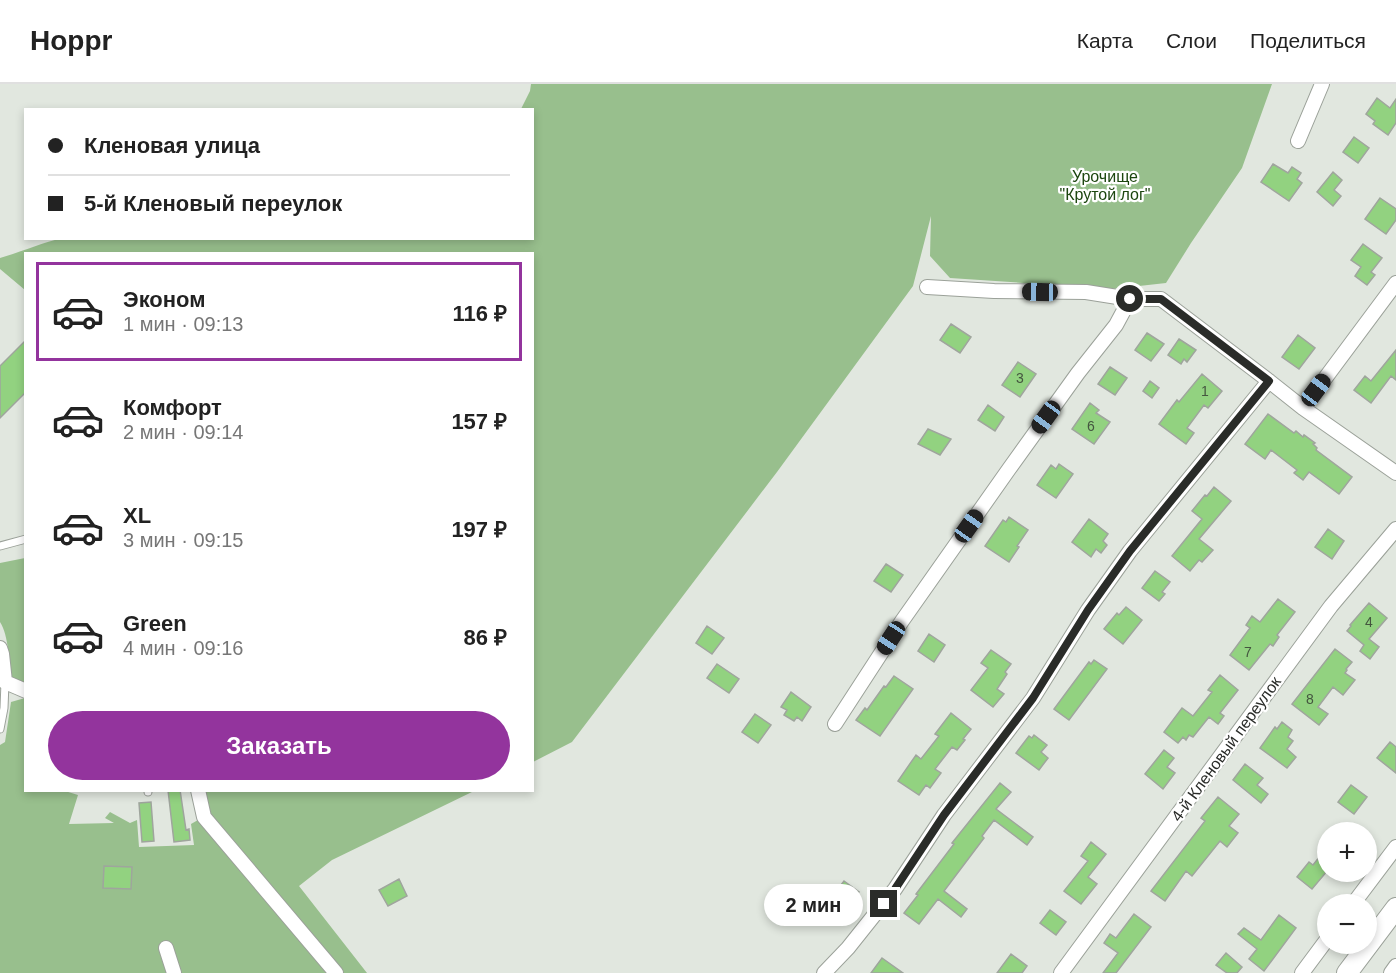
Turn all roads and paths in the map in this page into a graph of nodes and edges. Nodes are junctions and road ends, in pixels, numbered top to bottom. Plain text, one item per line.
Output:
1 (1322, 84) edge
2 (1298, 141) dead end
3 (1396, 283) edge
4 (927, 287) dead end
5 (1130, 299) junction
6 (1269, 381) junction
7 (1303, 408) junction
8 (1396, 473) edge
9 (1396, 529) edge
10 (24, 540) edge
11 (0, 546) edge
12 (0, 648) edge
13 (5, 682) junction
14 (24, 690) edge
15 (835, 724) dead end
16 (0, 729) edge
17 (198, 792) edge
18 (1396, 847) edge
19 (1361, 894) edge
20 (1396, 908) edge
21 (166, 948) dead end
22 (1317, 953) edge
23 (1396, 966) edge
24 (174, 973) edge
25 (336, 973) edge
26 (824, 973) edge
27 (1061, 973) edge
28 (1302, 973) edge
29 (1347, 973) edge
30 (1391, 973) edge

1 - 2 street
3 - 7 street
4 - 5 street
5 - 6 street
5 - 15 street
6 - 7 street
6 - 26 street
7 - 8 street
9 - 27 street, 4-й Кленовый переулок
10 - 11 lane
12 - 13 street
13 - 14 street
13 - 16 lane
17 - 25 street
18 - 19 street
20 - 29 main road
21 - 24 street
22 - 28 street
23 - 30 street

